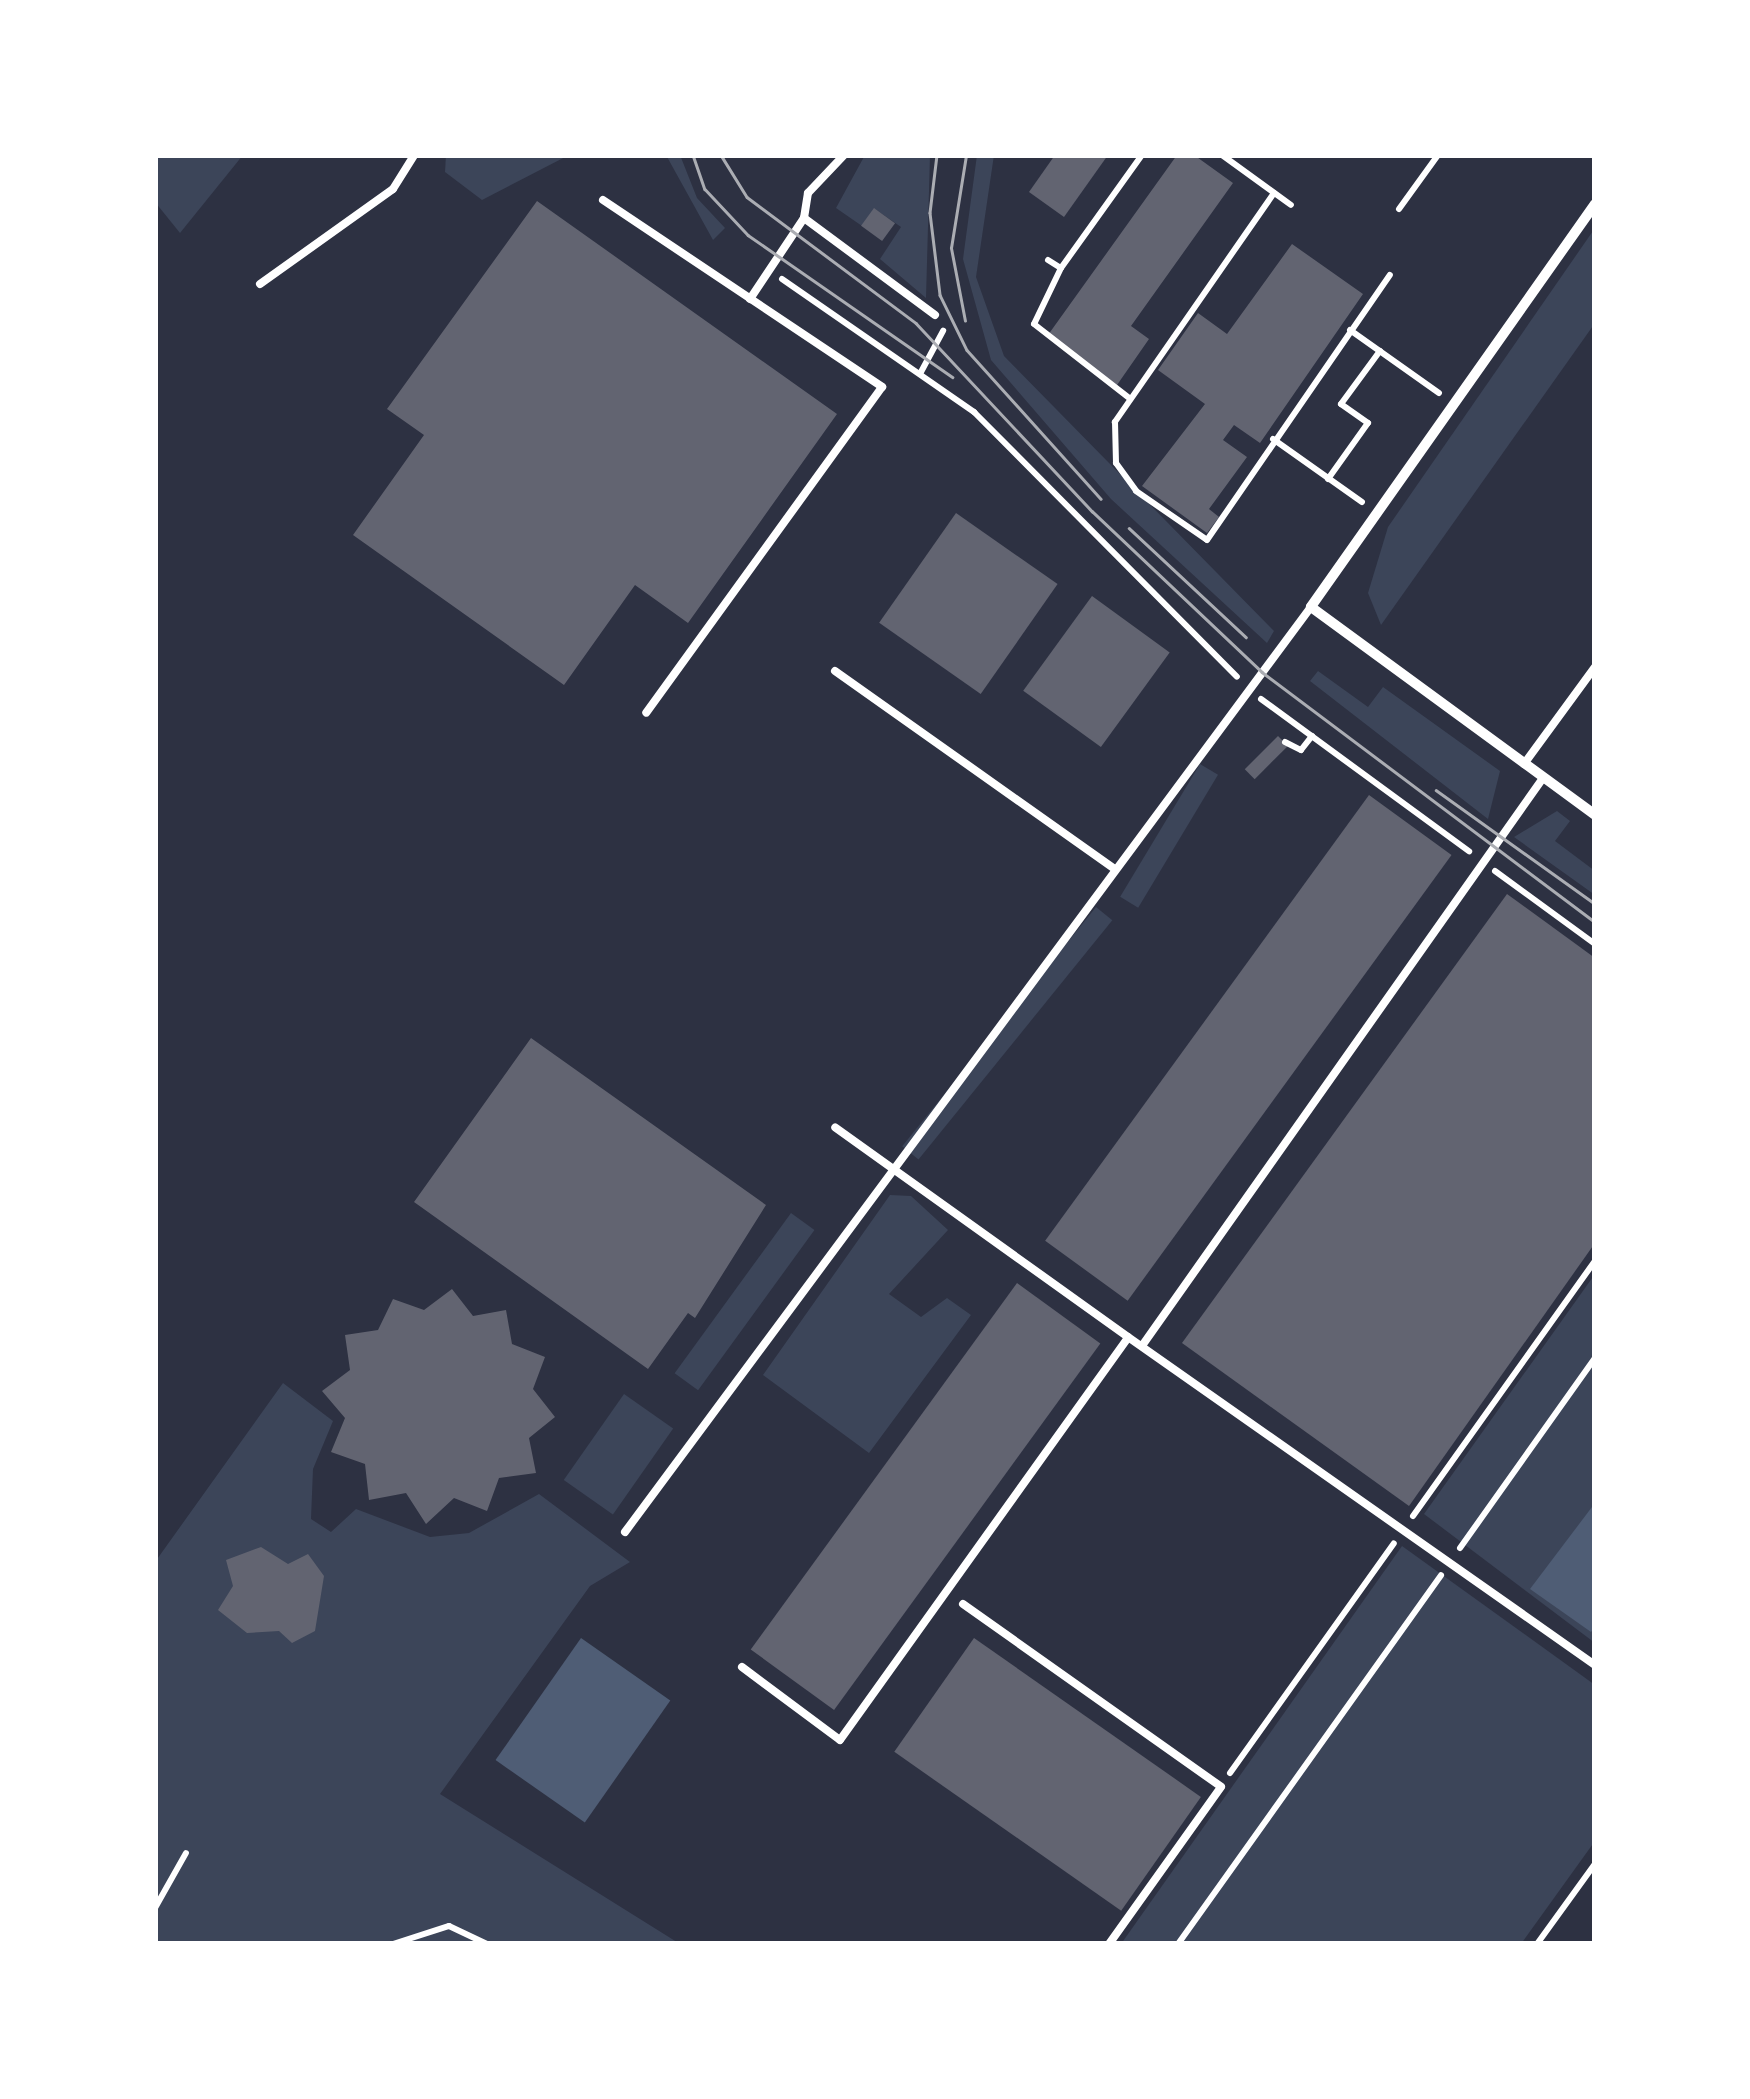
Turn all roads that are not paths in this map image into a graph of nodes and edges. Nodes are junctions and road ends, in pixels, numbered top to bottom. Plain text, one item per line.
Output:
1 (414, 155) edge
2 (844, 155) edge
3 (603, 200) dead end
4 (1595, 204) edge
5 (804, 218) junction
6 (260, 284) dead end
7 (750, 299) junction
8 (935, 316) road end
9 (1311, 608) junction
10 (1595, 667) edge
11 (835, 671) dead end
12 (646, 713) dead end
13 (1524, 764) junction
14 (1543, 778) junction
15 (1595, 816) edge
16 (1113, 868) junction
17 (835, 1127) dead end
18 (892, 1167) junction
19 (1128, 1337) junction
20 (1144, 1343) junction
21 (625, 1532) dead end
22 (964, 1604) dead end
23 (1595, 1665) edge
24 (742, 1666) dead end
25 (1109, 1944) edge

1 - 6 lane
2 - 5 lane
3 - 7 lane
4 - 9 street
5 - 7 lane
5 - 8 lane
7 - 12 lane
9 - 13 street
9 - 16 lane
10 - 13 lane
11 - 16 lane
13 - 14 street
14 - 15 street
14 - 20 lane
16 - 18 lane
17 - 18 lane
18 - 19 lane
18 - 21 lane
19 - 20 lane
19 - 24 lane
20 - 23 lane
22 - 25 lane

